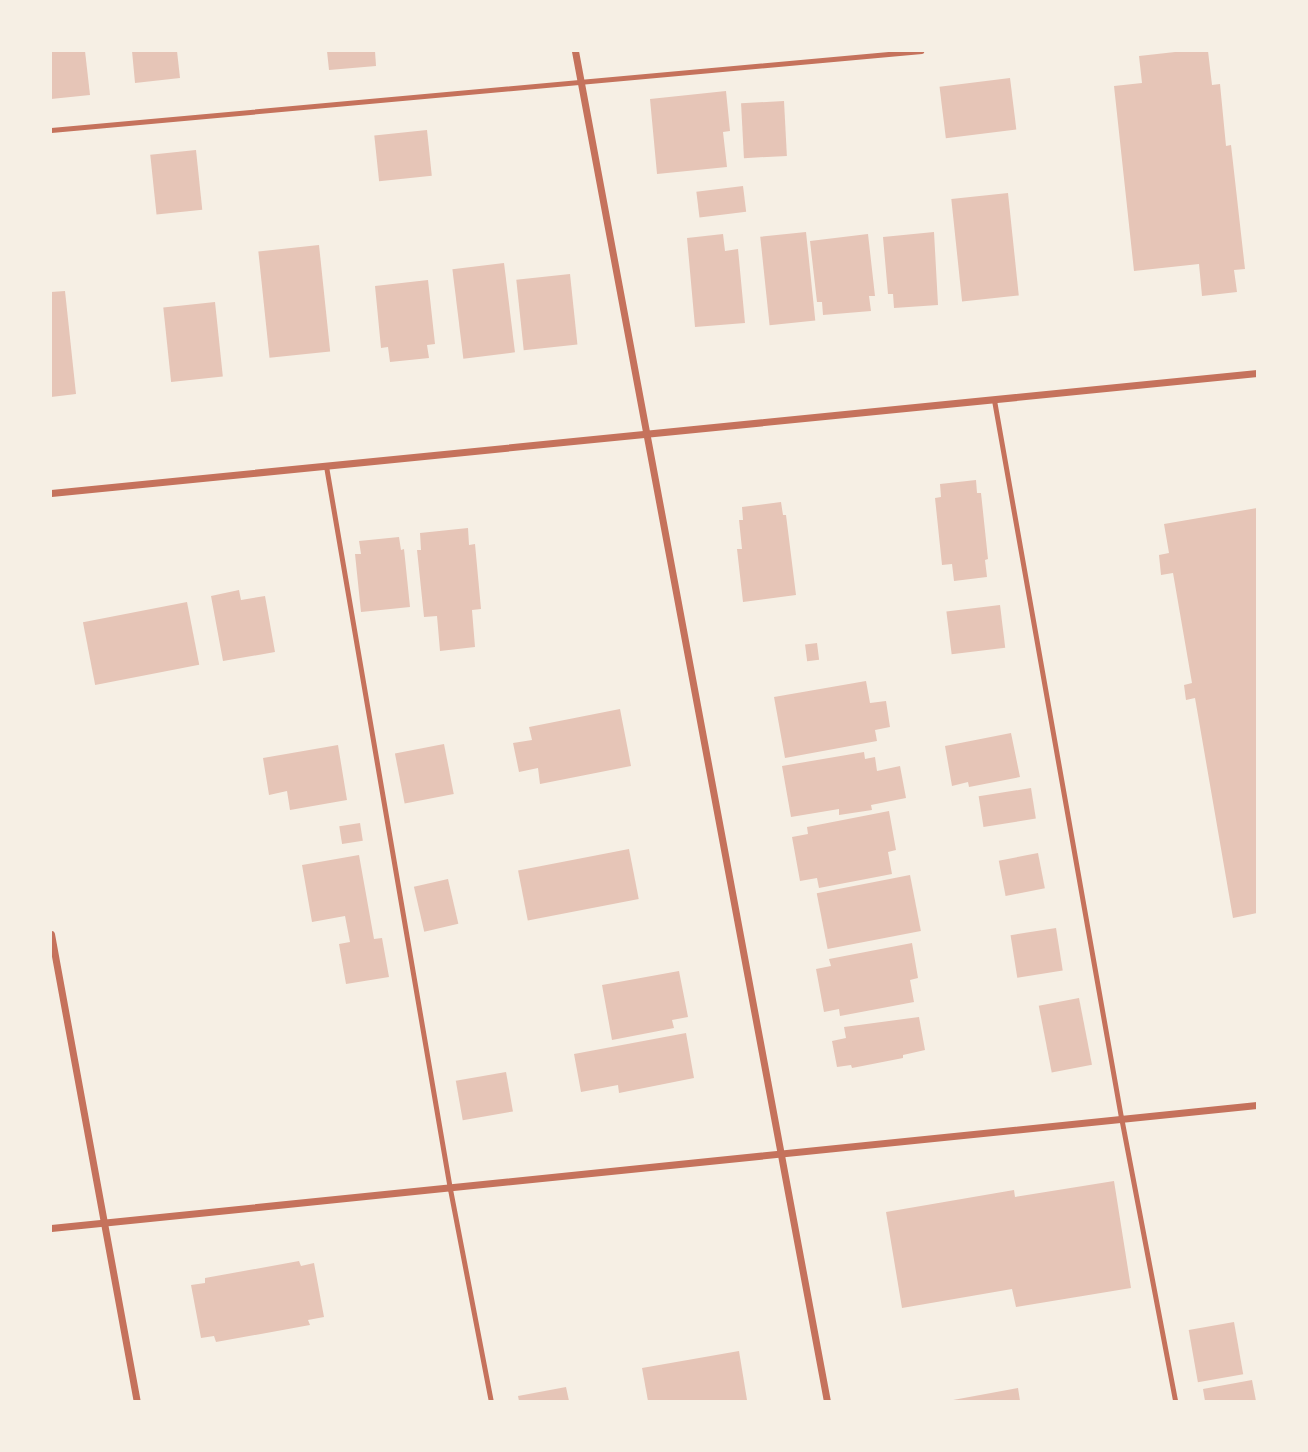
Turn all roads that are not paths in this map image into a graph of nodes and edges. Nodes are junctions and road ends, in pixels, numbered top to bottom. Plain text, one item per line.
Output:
1 (575, 51) edge
2 (921, 51) edge
3 (582, 83) junction
4 (51, 130) edge
5 (1257, 373) edge
6 (994, 400) junction
7 (646, 433) junction
8 (326, 466) junction
9 (51, 493) edge
10 (51, 933) edge
11 (1257, 1105) edge
12 (1121, 1117) junction
13 (781, 1154) junction
14 (450, 1189) junction
15 (106, 1222) junction
16 (51, 1228) edge
17 (137, 1401) edge
18 (491, 1401) edge
19 (827, 1401) edge
20 (1175, 1401) edge

1 - 3 street
2 - 3 lane
3 - 4 lane
3 - 7 street
5 - 6 street
6 - 7 street
6 - 12 lane
7 - 8 street
7 - 13 street
8 - 9 street
8 - 14 lane
10 - 15 street
11 - 12 street
12 - 13 street
12 - 20 lane
13 - 14 street
13 - 19 street
14 - 15 street
14 - 18 lane
15 - 16 street
15 - 17 street

